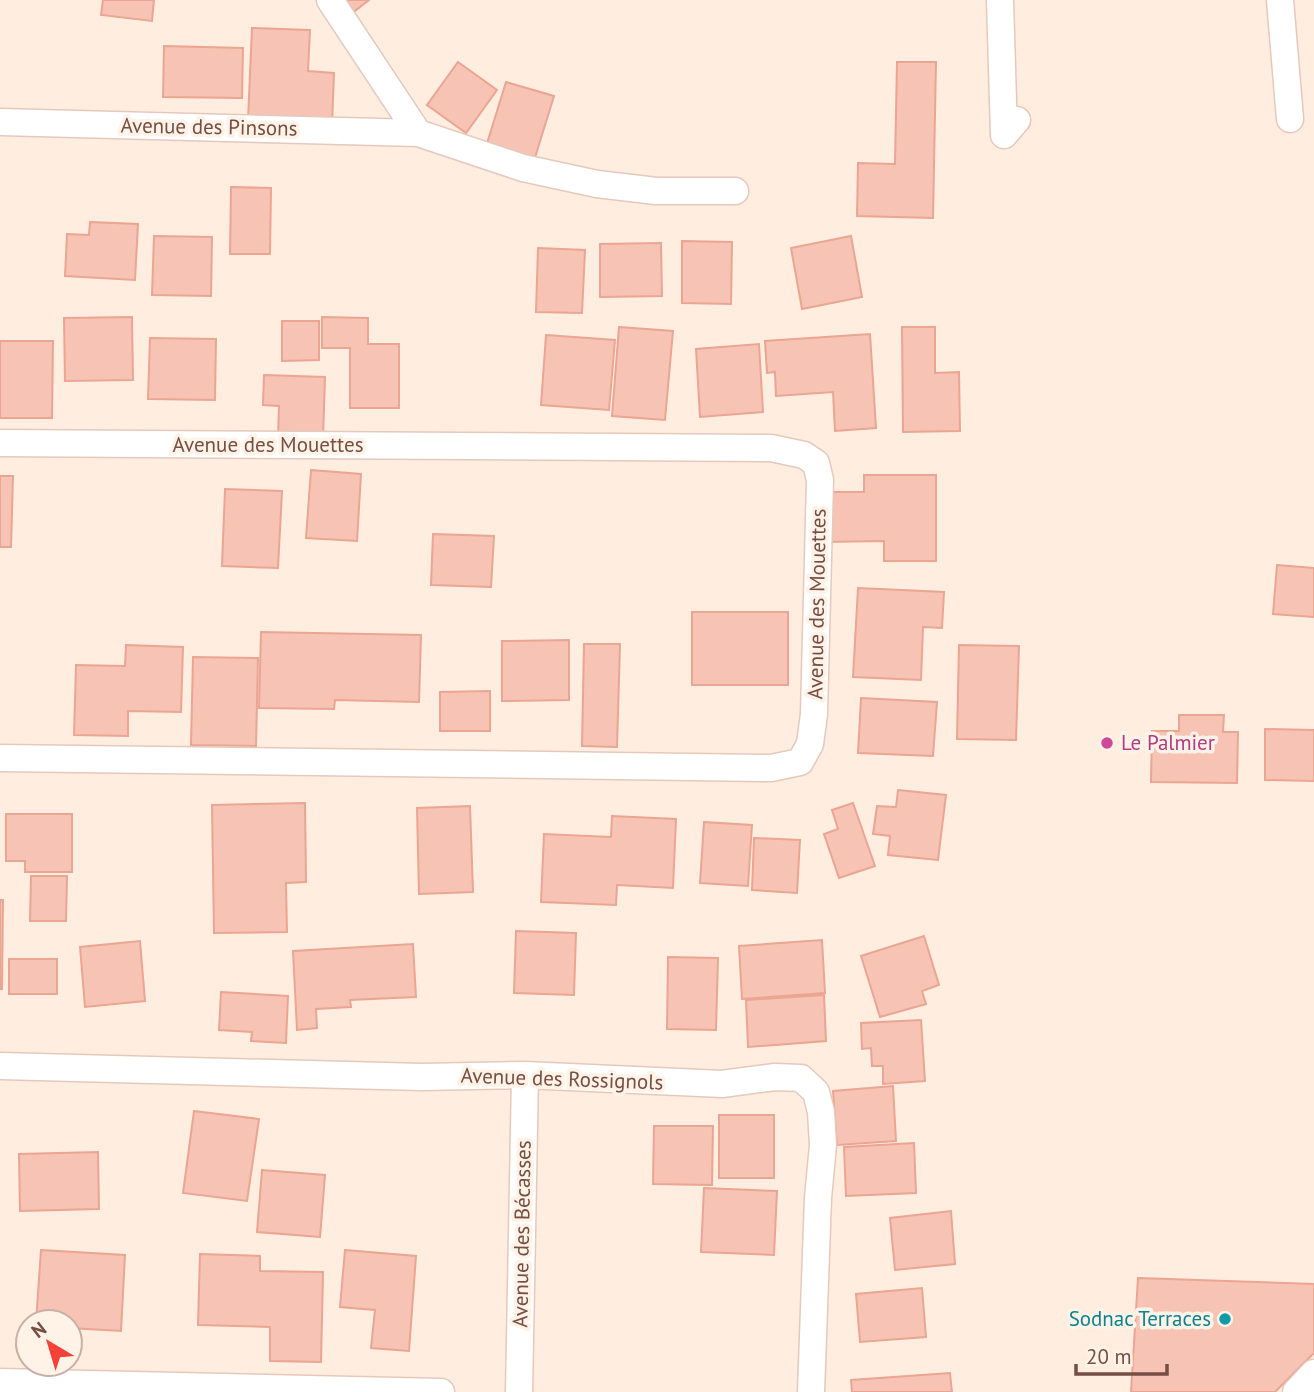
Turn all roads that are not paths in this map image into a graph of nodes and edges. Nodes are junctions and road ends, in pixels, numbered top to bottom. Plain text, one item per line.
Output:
1 (330, 0) edge
2 (1000, 0) edge
3 (1280, 0) edge
4 (1017, 120) dead end
5 (1290, 120) dead end
6 (0, 122) edge
7 (418, 132) junction
8 (735, 191) dead end
9 (0, 443) edge
10 (0, 758) edge
11 (0, 1066) edge
12 (525, 1075) junction
13 (1314, 1373) edge
14 (0, 1382) edge
15 (441, 1392) edge
16 (520, 1392) edge
17 (811, 1392) edge
18 (1296, 1392) edge

1 - 7 street
2 - 4 street
3 - 5 street
6 - 7 street, Avenue des Pinsons
7 - 8 street, Avenue des Pinsons
9 - 10 street, Avenue des Mouettes
11 - 12 street, Avenue des Rossignols
12 - 16 street, Avenue des Bécasses
12 - 17 street, Avenue des Rossignols
13 - 18 street
14 - 15 street

